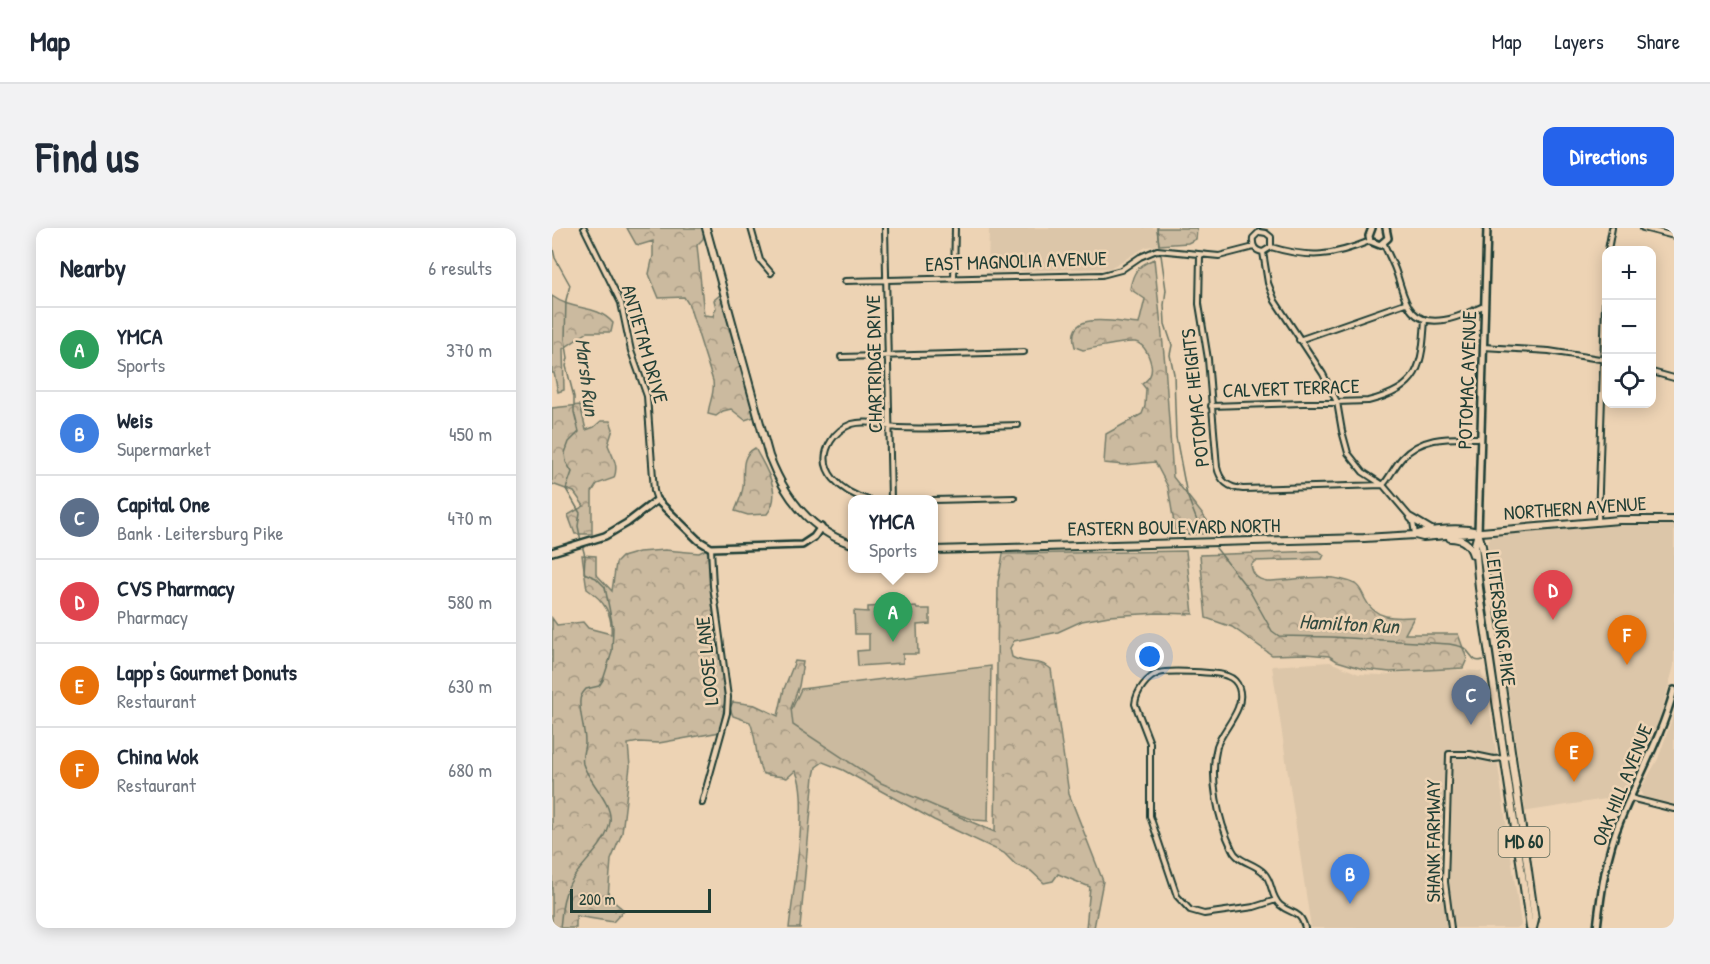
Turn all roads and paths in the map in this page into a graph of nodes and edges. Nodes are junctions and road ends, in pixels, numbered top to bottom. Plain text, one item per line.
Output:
1 (584, 228) edge
2 (706, 228) edge
3 (751, 228) edge
4 (885, 228) edge
5 (956, 228) edge
6 (1372, 228) edge
7 (1487, 228) edge
8 (1612, 228) edge
9 (1643, 228) edge
10 (1388, 229) edge
11 (1261, 230) edge
12 (1674, 236) edge
13 (1370, 240) junction
14 (1383, 244) junction
15 (1609, 246) edge
16 (1254, 247) junction
17 (1271, 247) junction
18 (1263, 252) junction
19 (1200, 256) junction
20 (771, 273) dead end
21 (954, 279) junction
22 (888, 280) junction
23 (845, 281) dead end
24 (1606, 300) edge
25 (1405, 303) junction
26 (1484, 306) junction
27 (1425, 319) junction
28 (1299, 340) junction
29 (1483, 347) junction
30 (1024, 352) dead end
31 (1605, 354) edge
32 (888, 355) junction
33 (841, 357) dead end
34 (1602, 359) edge
35 (1656, 373) edge
36 (1674, 378) edge
37 (1337, 402) junction
38 (1211, 406) junction
39 (1603, 408) edge
40 (1018, 425) dead end
41 (890, 427) junction
42 (1480, 438) junction
43 (1383, 485) junction
44 (855, 495) edge
45 (891, 495) edge
46 (1014, 498) dead end
47 (938, 500) edge
48 (657, 501) junction
49 (1411, 518) junction
50 (1674, 520) edge
51 (1598, 521) junction
52 (821, 527) junction
53 (1478, 533) junction
54 (1436, 534) junction
55 (1415, 535) junction
56 (848, 542) edge
57 (711, 548) junction
58 (938, 550) edge
59 (552, 552) edge
60 (1479, 588) junction
61 (1674, 690) edge
62 (1513, 757) junction
63 (1504, 758) junction
64 (1629, 798) junction
65 (702, 803) dead end
66 (1674, 809) edge
67 (1276, 900) junction
68 (1305, 928) edge
69 (1450, 928) edge
70 (1532, 928) edge
71 (1597, 928) edge

1 - 48 street, ANTIETAM DRIVE
2 - 52 main road
3 - 20 street
4 - 22 street, CHARTRIDGE DRIVE
5 - 21 street
6 - 13 street
7 - 26 street, POTOMAC AVENUE
8 - 15 street
9 - 12 street
10 - 14 street
11 - 16 street
11 - 17 street
13 - 14 street
13 - 17 street
14 - 25 street
16 - 18 street
16 - 19 street, EAST MAGNOLIA AVENUE
17 - 18 street
18 - 28 street
19 - 21 street, EAST MAGNOLIA AVENUE
19 - 38 street, POTOMAC HEIGHTS
21 - 22 street, EAST MAGNOLIA AVENUE
22 - 23 street, EAST MAGNOLIA AVENUE
22 - 32 street, CHARTRIDGE DRIVE
24 - 31 street
25 - 27 street
25 - 28 street
26 - 27 street
26 - 29 street, POTOMAC AVENUE
27 - 37 street, CALVERT TERRACE
28 - 37 street
29 - 34 street
29 - 42 street, POTOMAC AVENUE
30 - 32 street
32 - 33 street
32 - 41 street, CHARTRIDGE DRIVE
35 - 36 street
37 - 38 street, CALVERT TERRACE
37 - 43 street
38 - 43 street, POTOMAC HEIGHTS
39 - 51 street
40 - 41 street
41 - 44 street
41 - 45 street, CHARTRIDGE DRIVE
42 - 43 street
42 - 53 street, POTOMAC AVENUE
43 - 49 street
46 - 47 street
48 - 57 street
48 - 59 street
49 - 54 main road
49 - 55 street
50 - 51 main road, NORTHERN AVENUE
51 - 53 main road, NORTHERN AVENUE
52 - 56 main road
52 - 57 street
53 - 54 main road, EASTERN BOULEVARD NORTH
53 - 60 main road, LEITERSBURG PIKE / MD 60
53 - 62 main road, LEITERSBURG PIKE / MD 60
54 - 55 main road, EASTERN BOULEVARD NORTH
54 - 60 main road
55 - 58 main road, EASTERN BOULEVARD NORTH
57 - 65 street, LOOSE LANE
60 - 63 main road, LEITERSBURG PIKE / MD 60
61 - 64 street, OAK HILL AVENUE
62 - 63 street
62 - 70 main road, LEITERSBURG PIKE / MD 60
63 - 69 street, SHANK FARMWAY
63 - 70 main road, LEITERSBURG PIKE / MD 60
64 - 66 street
64 - 71 street, OAK HILL AVENUE
67 - 67 street
67 - 68 street

